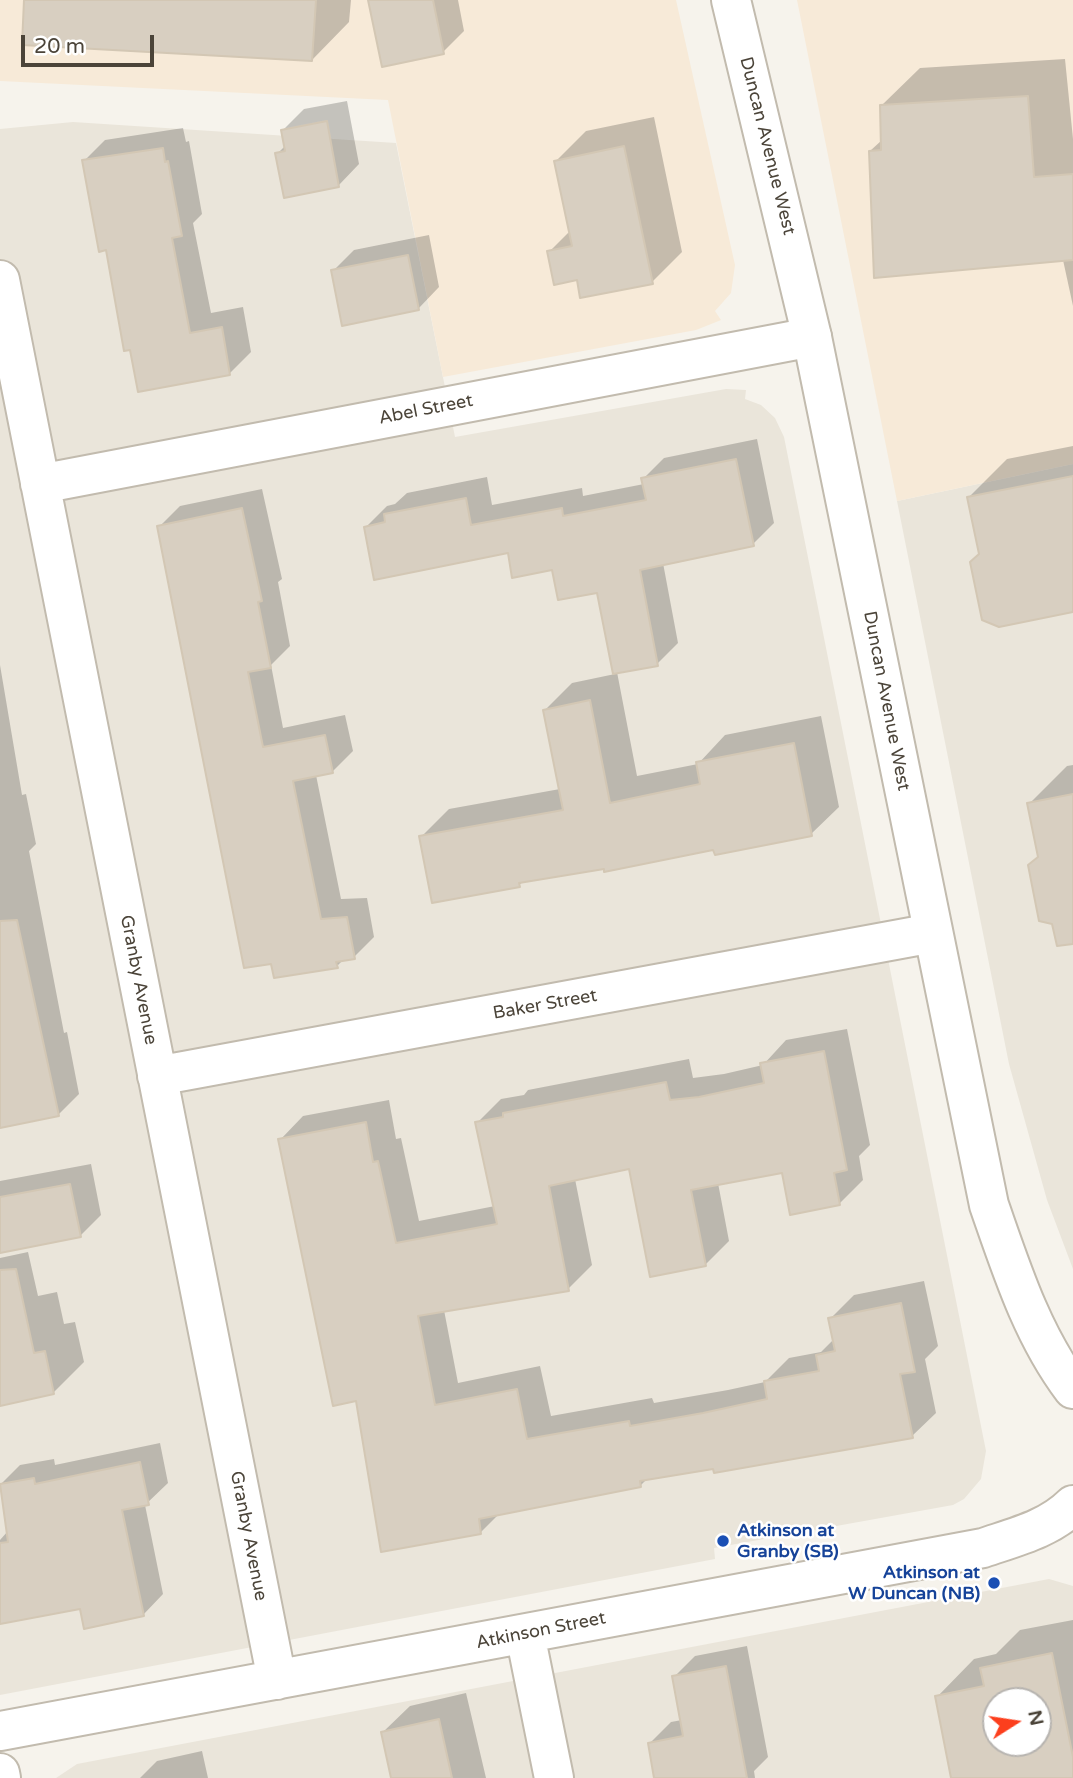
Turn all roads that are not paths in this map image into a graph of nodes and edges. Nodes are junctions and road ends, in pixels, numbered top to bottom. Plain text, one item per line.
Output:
1 (731, 0) edge
2 (0, 280) edge
3 (813, 337) junction
4 (40, 484) junction
5 (933, 933) junction
6 (157, 1076) junction
7 (1073, 1389) edge
8 (1073, 1505) edge
9 (525, 1634) junction
10 (277, 1680) junction
11 (0, 1731) edge
12 (554, 1778) edge

1 - 3 street, Duncan Avenue West
2 - 4 street, Granby Avenue
3 - 4 street, Abel Street
3 - 5 street, Duncan Avenue West
4 - 6 street, Granby Avenue
5 - 6 street, Baker Street
5 - 7 street, Duncan Avenue West
6 - 10 street, Granby Avenue
8 - 9 street, Atkinson Street
9 - 10 street, Atkinson Street
9 - 12 street
10 - 11 street, Atkinson Street

